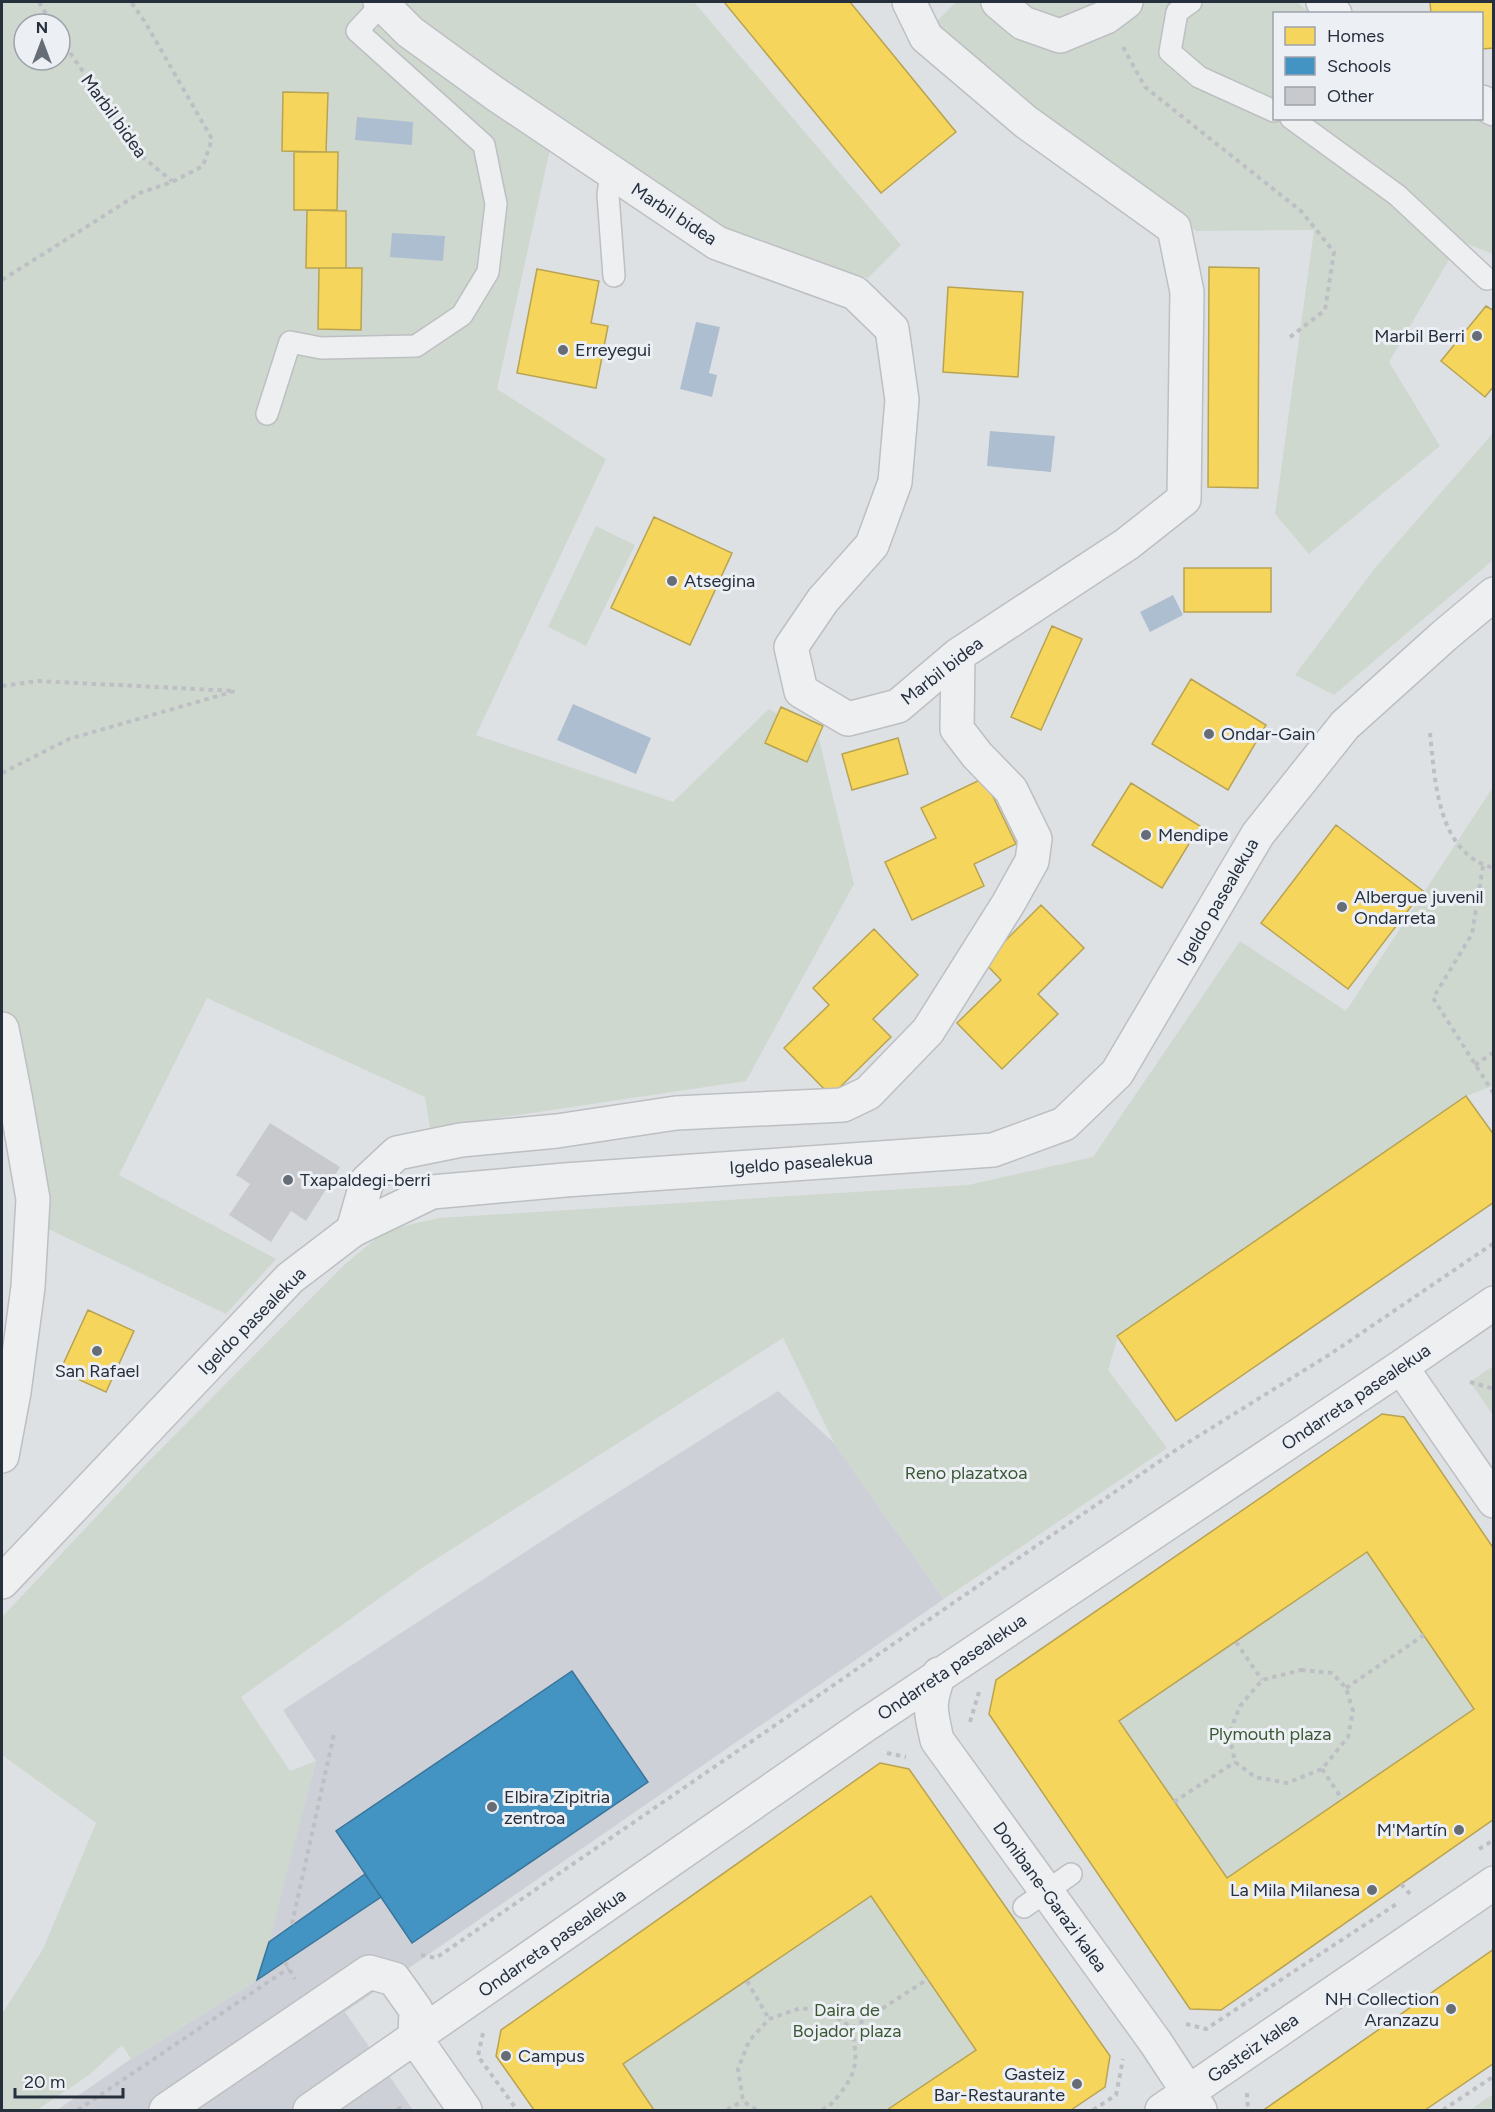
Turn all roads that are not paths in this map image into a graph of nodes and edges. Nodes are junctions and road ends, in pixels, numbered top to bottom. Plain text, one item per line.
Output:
1 (909, 2) edge
2 (998, 2) edge
3 (1191, 2) edge
4 (381, 3) edge
5 (1116, 9) edge
6 (1273, 110) edge
7 (1294, 120) edge
8 (611, 172) junction
9 (614, 276) dead end
10 (1487, 279) dead end
11 (267, 414) dead end
12 (1494, 594) edge
13 (1494, 612) edge
14 (1444, 635) junction
15 (958, 655) junction
16 (2, 1029) edge
17 (352, 1230) junction
18 (1494, 1303) edge
19 (1401, 1367) junction
20 (2, 1456) edge
21 (1494, 1501) edge
22 (2, 1582) edge
23 (939, 1674) junction
24 (1494, 1883) edge
25 (415, 2038) junction
26 (1183, 2105) edge
27 (166, 2110) edge
28 (310, 2110) edge
29 (465, 2110) edge

1 - 15 street, Marbil bidea
2 - 5 street
3 - 6 lane
4 - 8 street, Marbil bidea
4 - 11 lane
7 - 10 lane
8 - 9 lane
8 - 15 street, Marbil bidea
12 - 14 street, Igeldo pasealekua
13 - 14 street
14 - 17 street, Igeldo pasealekua
15 - 17 street
16 - 20 street
17 - 22 street, Igeldo pasealekua
18 - 19 street, Ondarreta pasealekua
19 - 21 street
19 - 23 street, Ondarreta pasealekua
23 - 25 street, Ondarreta pasealekua
23 - 26 street, Donibane-Garazi kalea
24 - 26 street, Gasteiz kalea
25 - 27 street
25 - 28 street, Ondarreta pasealekua
25 - 29 street

